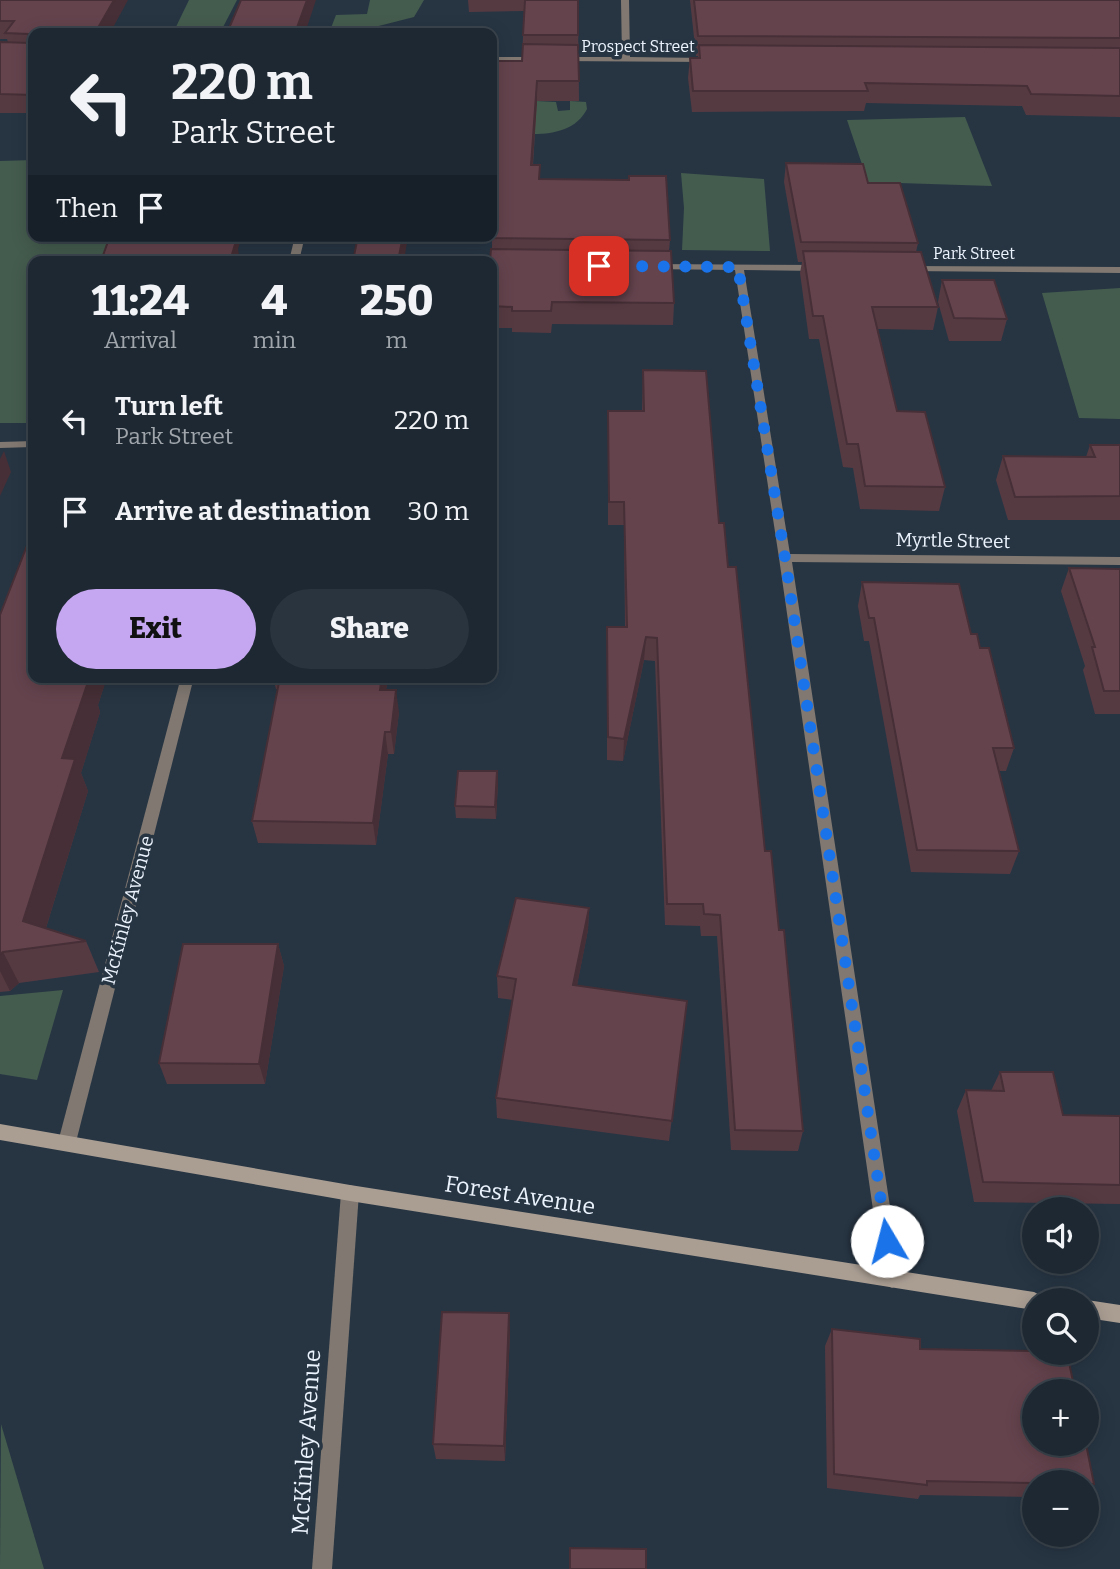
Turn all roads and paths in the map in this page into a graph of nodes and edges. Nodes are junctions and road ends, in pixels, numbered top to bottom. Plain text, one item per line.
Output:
1 (625, 0) edge
2 (497, 59) edge
3 (625, 60) junction
4 (716, 60) edge
5 (639, 267) edge
6 (738, 267) junction
7 (832, 268) edge
8 (898, 268) edge
9 (1120, 270) edge
10 (0, 444) edge
11 (28, 444) edge
12 (785, 558) junction
13 (1120, 561) edge
14 (186, 683) edge
15 (0, 1132) edge
16 (67, 1142) junction
17 (350, 1193) junction
18 (892, 1279) junction
19 (1022, 1299) edge
20 (1099, 1311) edge
21 (1120, 1314) edge
22 (322, 1569) edge

1 - 3 street
2 - 3 street, Prospect Street
3 - 4 street, Prospect Street
5 - 6 street
6 - 7 street
6 - 12 street
8 - 9 street, Park Street
10 - 11 street
12 - 13 street, Myrtle Street
12 - 18 street
14 - 16 street, McKinley Avenue
15 - 16 main road, Forest Avenue
16 - 17 main road, Forest Avenue
17 - 18 main road, Forest Avenue
17 - 22 street, McKinley Avenue
18 - 19 main road, Forest Avenue
20 - 21 main road

